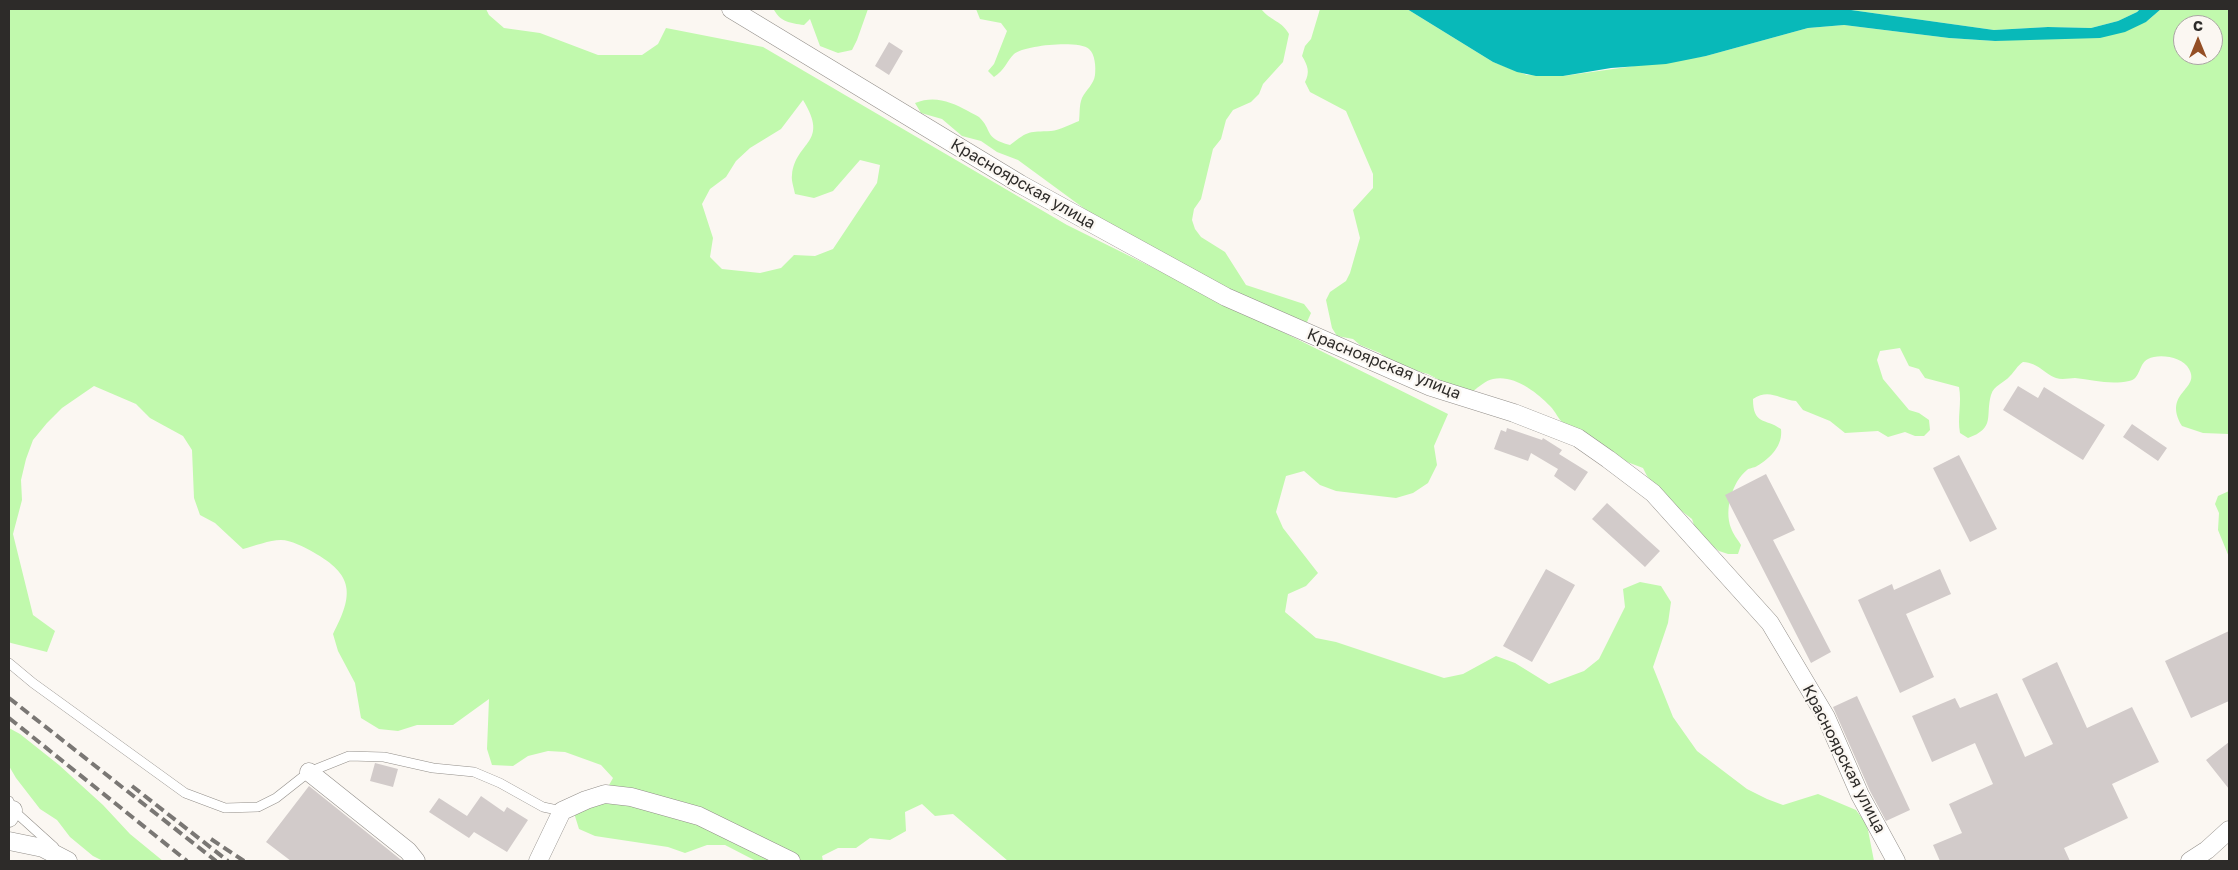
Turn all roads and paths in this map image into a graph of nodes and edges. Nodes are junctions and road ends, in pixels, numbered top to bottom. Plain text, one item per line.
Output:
1 (731, 9) edge
2 (9, 663) edge
3 (309, 772) junction
4 (10, 810) edge
5 (562, 811) junction
6 (2229, 830) edge
7 (9, 841) edge
8 (68, 861) edge
9 (416, 861) edge
10 (538, 861) edge
11 (792, 861) edge
12 (1896, 861) edge
13 (2190, 861) edge

1 - 12 street, Красноярская улица
2 - 3 lane
3 - 5 lane
3 - 9 street
4 - 8 lane
5 - 10 street
5 - 11 street
6 - 13 street
7 - 8 street

